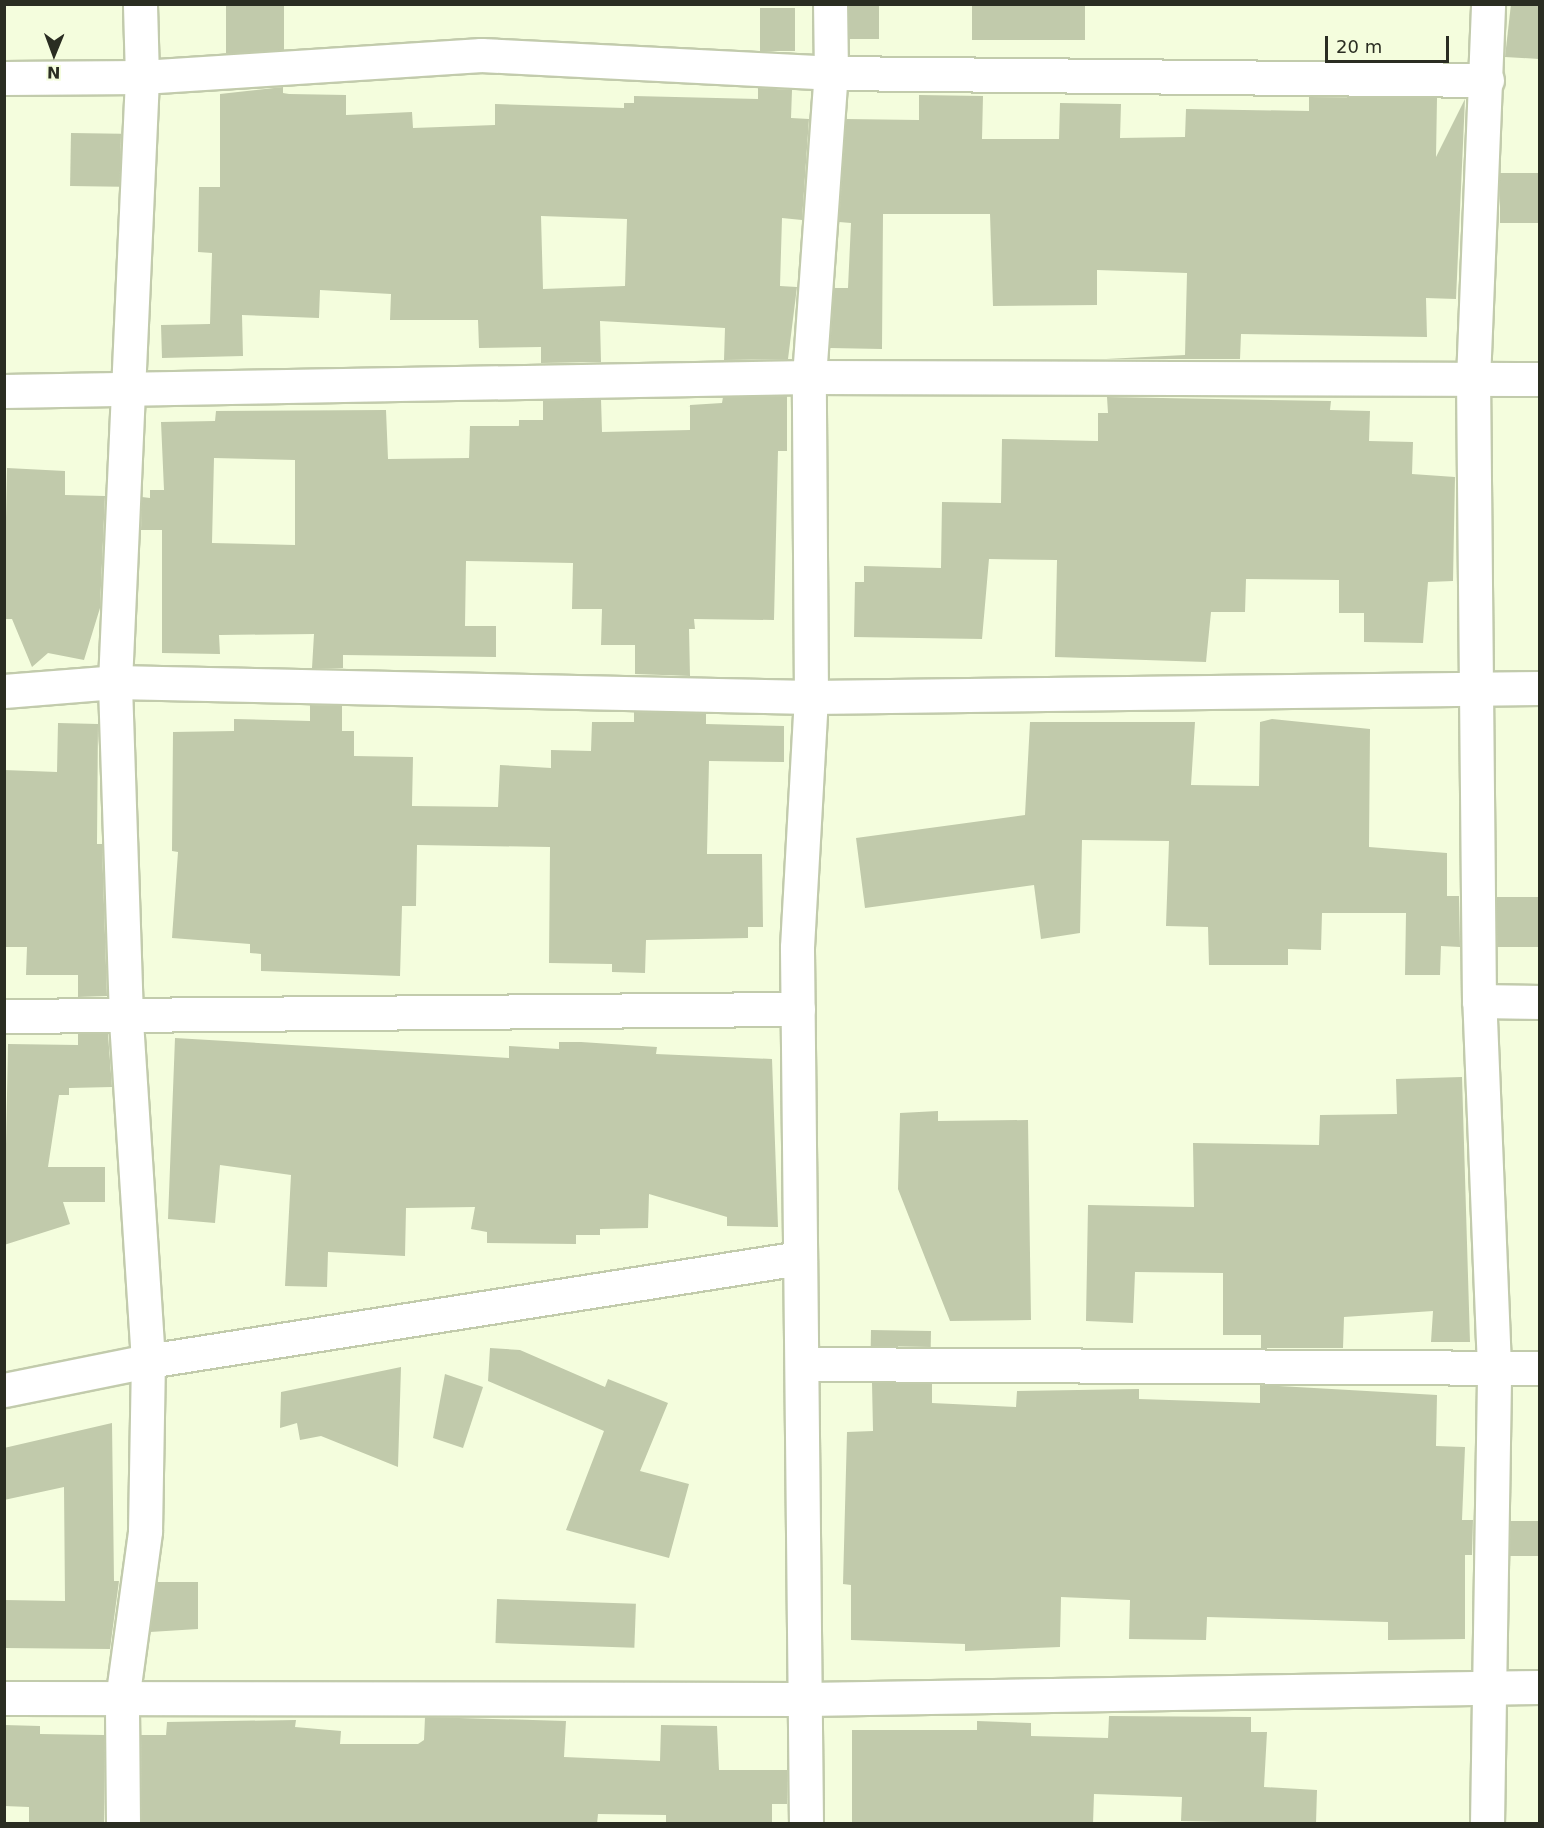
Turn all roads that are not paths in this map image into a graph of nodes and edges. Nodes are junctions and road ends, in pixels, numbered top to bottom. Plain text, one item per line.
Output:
1 (140, 4) edge
2 (830, 4) edge
3 (1488, 4) edge
4 (831, 73) junction
5 (142, 77) junction
6 (4, 78) edge
7 (1487, 80) junction
8 (809, 377) junction
9 (1539, 379) edge
10 (1473, 380) junction
11 (4, 391) edge
12 (126, 392) junction
13 (115, 682) junction
14 (1475, 688) junction
15 (1539, 688) edge
16 (4, 691) edge
17 (811, 697) junction
18 (1479, 1001) junction
19 (1539, 1002) edge
20 (798, 1009) junction
21 (4, 1016) edge
22 (126, 1017) junction
23 (800, 1258) junction
24 (148, 1361) junction
25 (802, 1364) junction
26 (1494, 1367) junction
27 (1539, 1368) edge
28 (4, 1390) edge
29 (1486, 1685) junction
30 (1539, 1687) edge
31 (4, 1698) edge
32 (805, 1699) junction
33 (122, 1700) junction
34 (123, 1824) edge
35 (806, 1824) edge
36 (1487, 1824) edge

1 - 5 street
2 - 4 street
3 - 7 street
4 - 5 street
4 - 7 street
4 - 8 street
5 - 6 street
5 - 12 street
7 - 10 street
8 - 10 street
8 - 12 street
8 - 17 street
9 - 10 street
10 - 14 street
11 - 12 street
12 - 13 street
13 - 16 street
13 - 17 street
13 - 22 street
14 - 15 street
14 - 17 street
14 - 18 street
17 - 20 street
18 - 19 street
18 - 26 street
20 - 22 street
20 - 23 street
21 - 22 street
22 - 24 street
23 - 24 street
23 - 25 street
24 - 28 street
24 - 33 street
25 - 26 street
25 - 32 street
26 - 27 street
26 - 29 street
29 - 30 street
29 - 32 street
29 - 36 street
31 - 33 street
32 - 33 street
32 - 35 street
33 - 34 street

